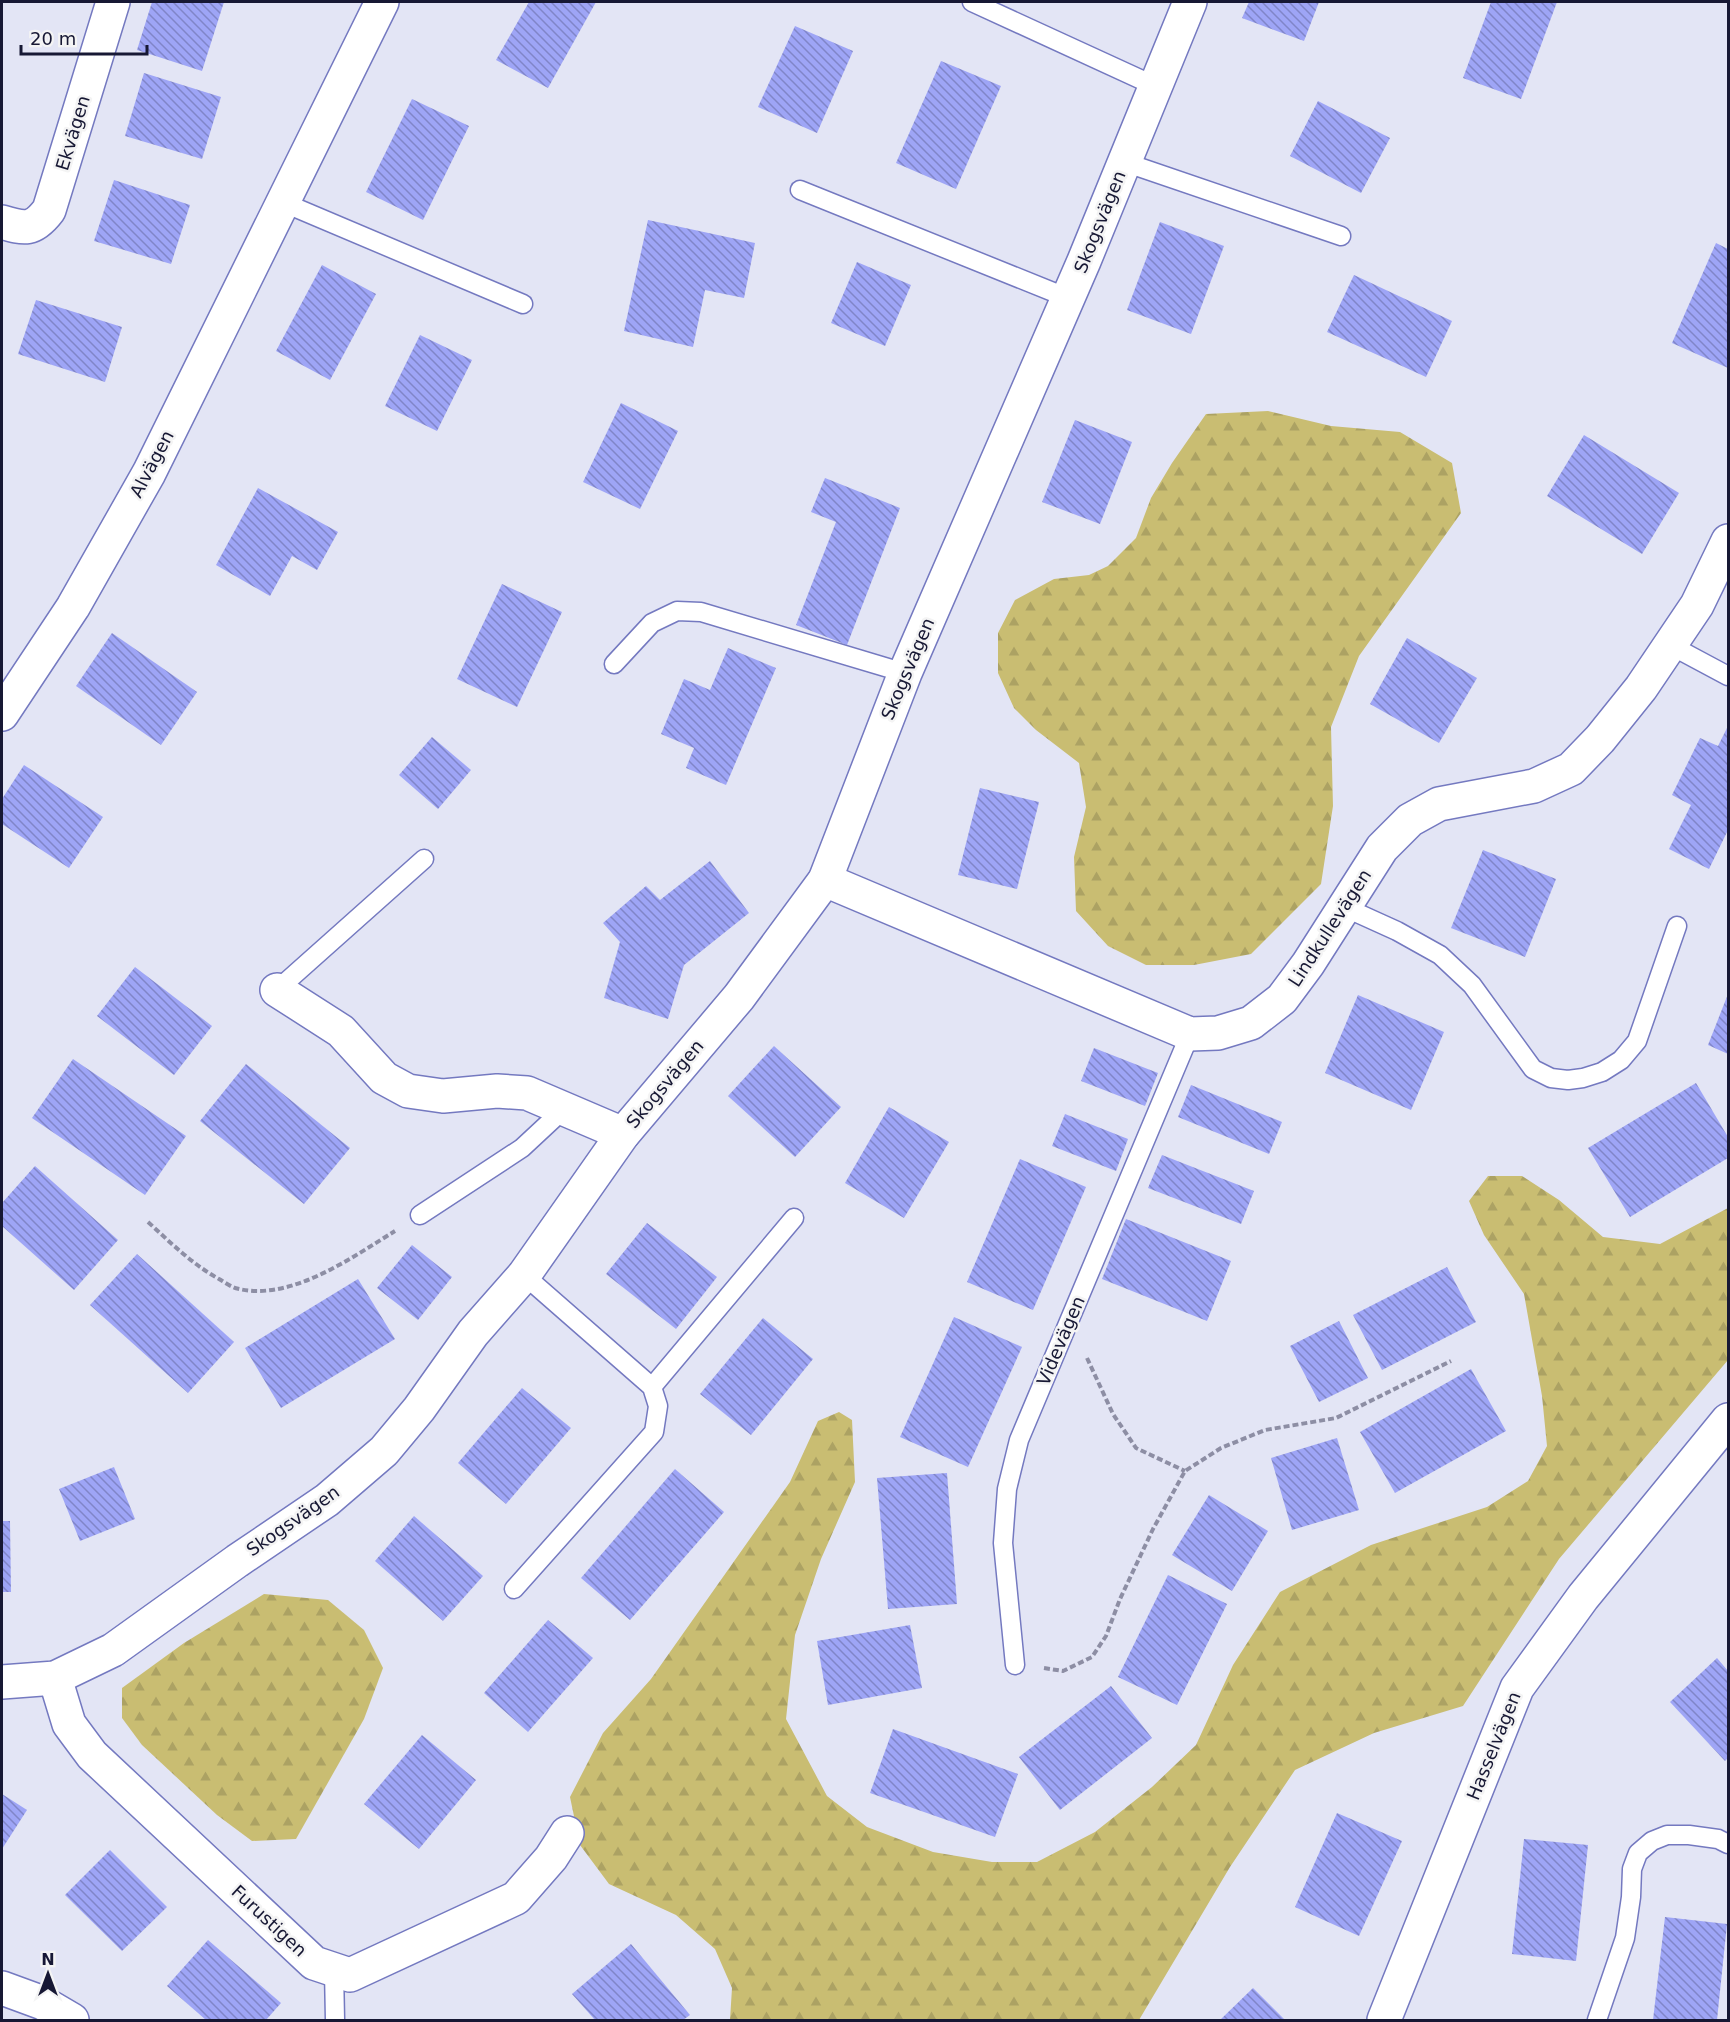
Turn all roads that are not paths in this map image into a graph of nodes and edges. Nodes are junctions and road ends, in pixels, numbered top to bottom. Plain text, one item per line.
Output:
1 (114, 2) edge
2 (382, 2) edge
3 (972, 2) edge
4 (1190, 2) edge
5 (1155, 86) junction
6 (1124, 162) junction
7 (800, 190) dead end
8 (282, 202) junction
9 (2, 222) edge
10 (1341, 236) dead end
11 (1068, 298) junction
12 (523, 304) dead end
13 (1728, 541) edge
14 (1670, 645) junction
15 (614, 664) dead end
16 (906, 674) junction
17 (1728, 676) edge
18 (2, 714) edge
19 (424, 859) dead end
20 (825, 880) junction
21 (1344, 907) junction
22 (1677, 926) dead end
23 (277, 990) joint
24 (1190, 1034) junction
25 (565, 1108) junction
26 (623, 1134) junction
27 (420, 1215) road end
28 (794, 1218) dead end
29 (524, 1275) junction
30 (652, 1387) junction
31 (1722, 1437) edge
32 (514, 1589) dead end
33 (1015, 1665) road end
34 (55, 1678) junction
35 (2, 1682) edge
36 (567, 1833) dead end
37 (1728, 1844) edge
38 (334, 1970) junction
39 (2, 1988) edge
40 (72, 2020) edge
41 (334, 2020) edge
42 (1384, 2020) edge
43 (1598, 2020) edge

1 - 9 street, Ekvägen
2 - 8 street, Alvägen
3 - 5 lane
4 - 5 street, Skogsvägen
5 - 6 street, Skogsvägen
6 - 10 lane
6 - 11 street, Skogsvägen
7 - 11 lane
8 - 12 lane
8 - 18 street, Alvägen
11 - 16 street, Skogsvägen
13 - 14 street, Lindkullevägen
14 - 17 lane
14 - 21 street, Lindkullevägen
15 - 16 lane
16 - 20 street, Skogsvägen
19 - 23 lane
20 - 24 street, Lindkullevägen
20 - 26 street, Skogsvägen
21 - 22 lane
21 - 24 street, Lindkullevägen
23 - 25 street
24 - 33 lane, Videvägen
25 - 26 street
25 - 27 lane
26 - 29 street, Skogsvägen
28 - 30 lane
29 - 30 lane
29 - 34 street, Skogsvägen
30 - 32 lane
31 - 42 street, Hasselvägen
34 - 35 street, Skogsvägen
34 - 38 street, Furustigen
36 - 38 street, Furustigen
37 - 43 lane
38 - 41 lane
39 - 40 street

